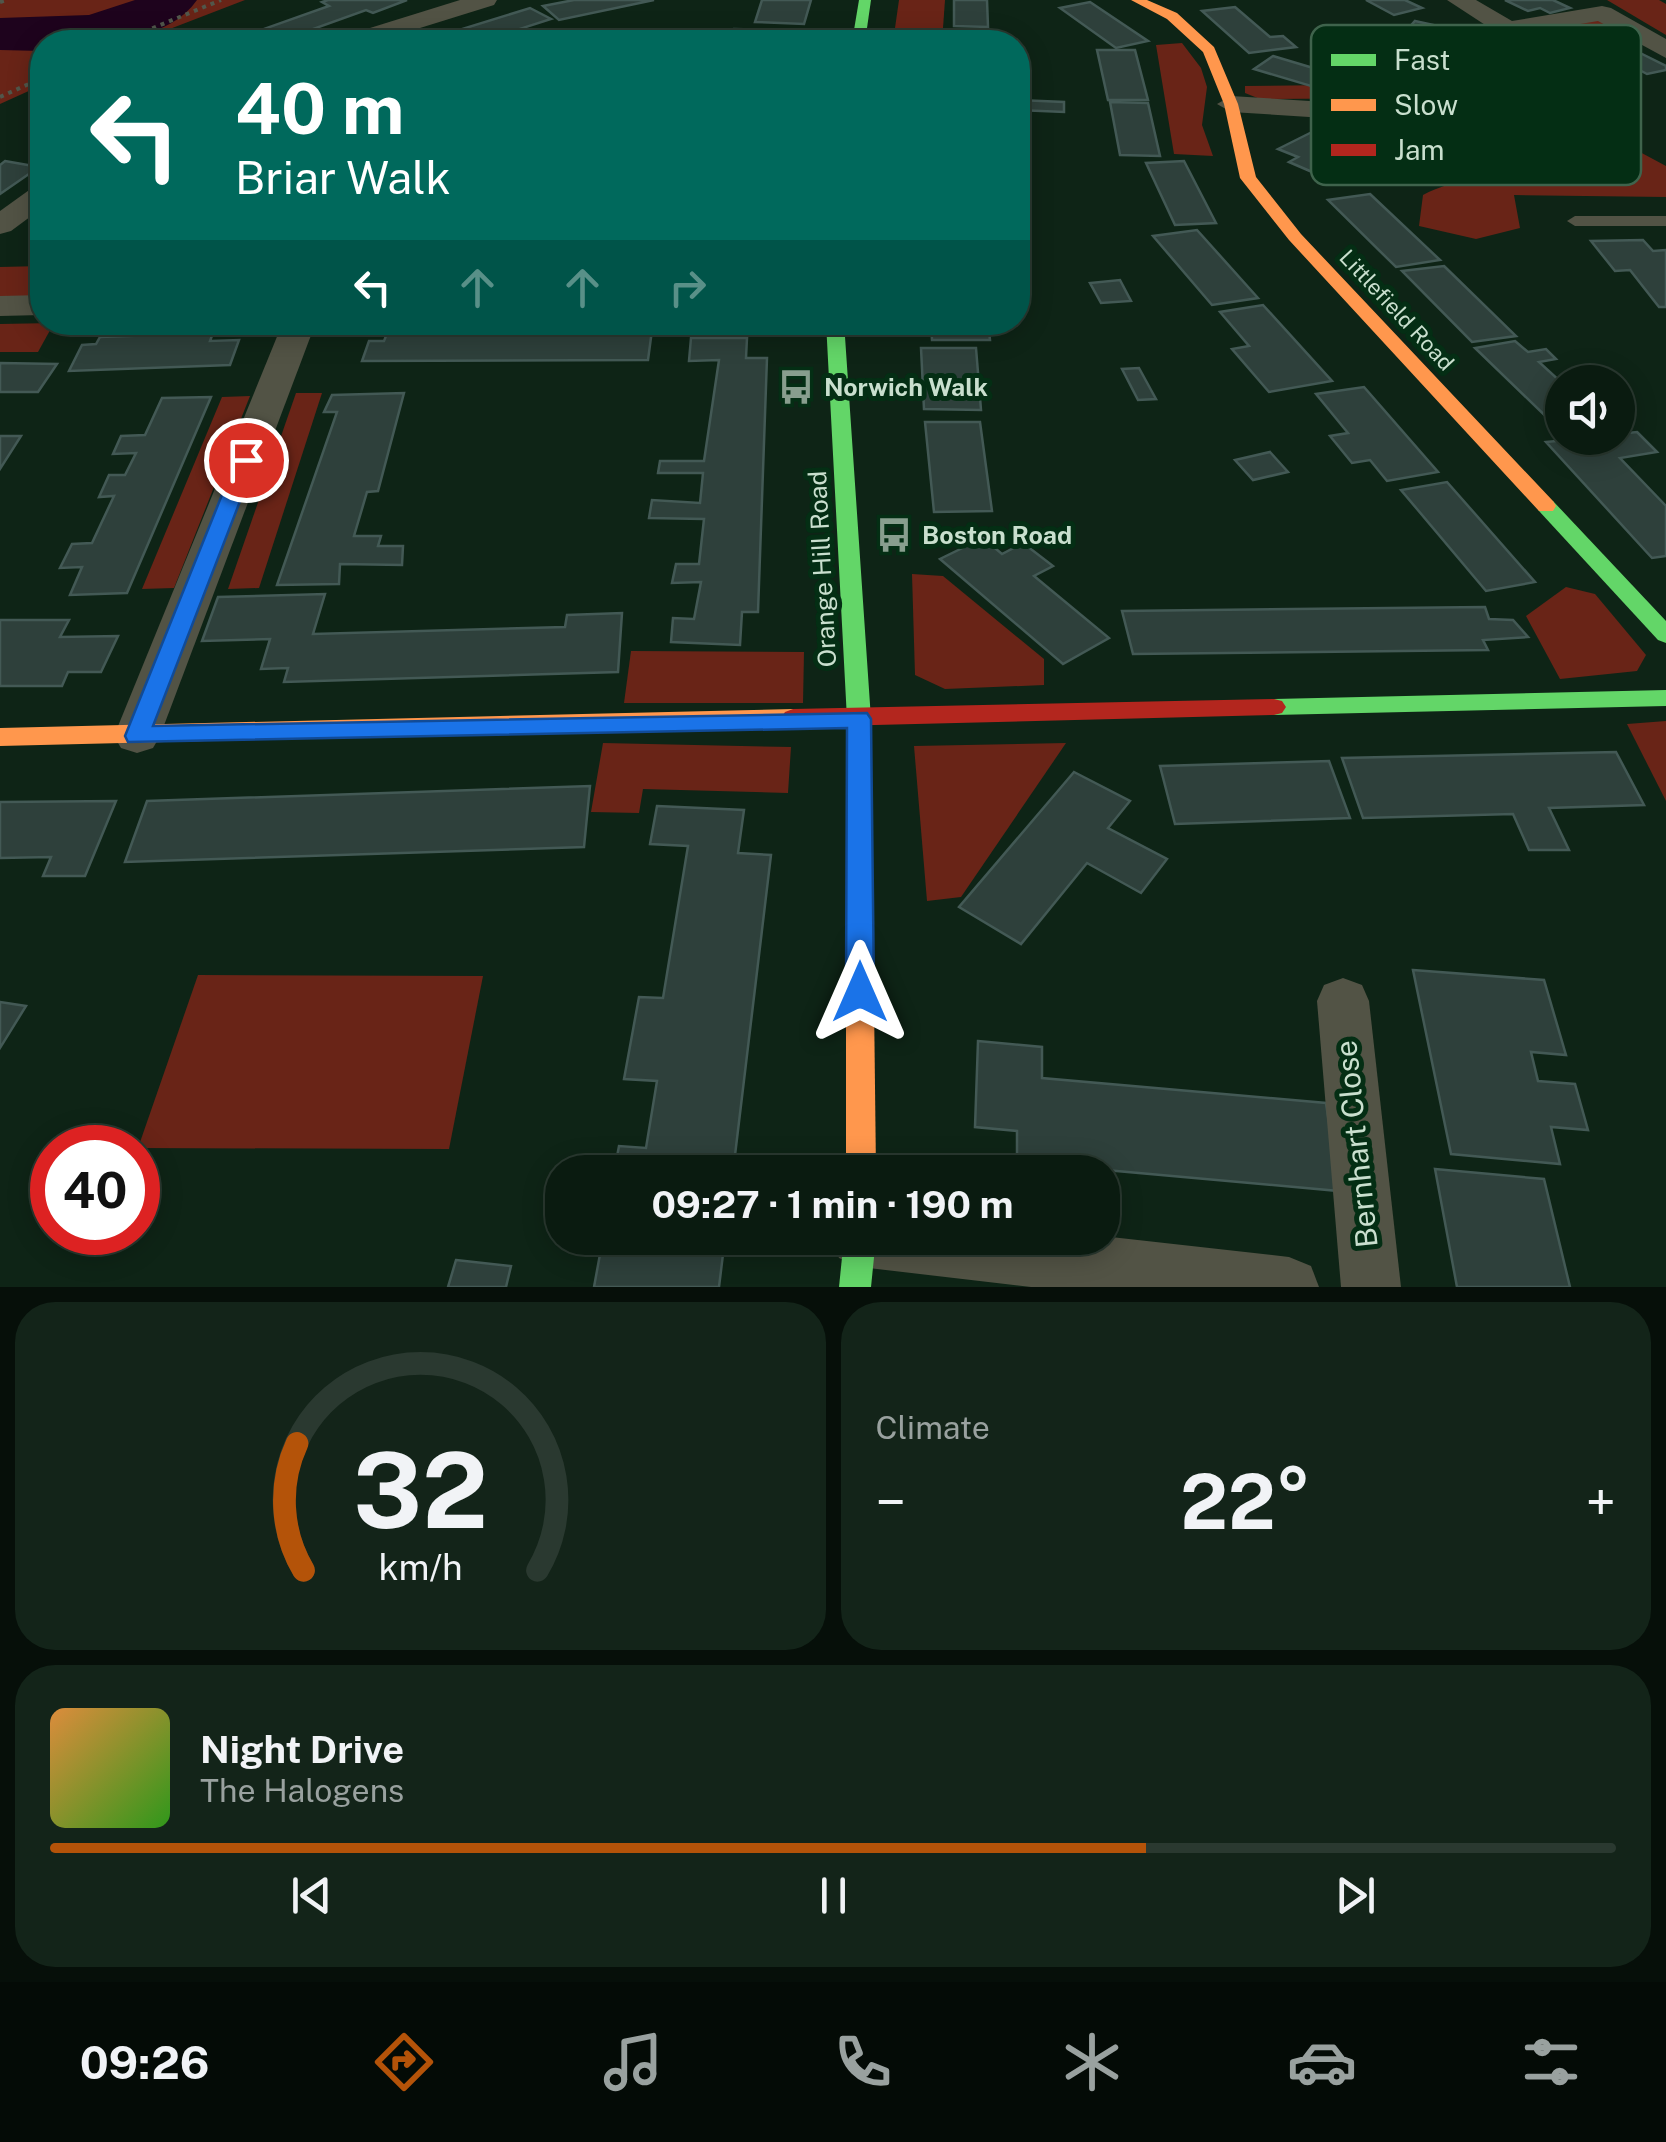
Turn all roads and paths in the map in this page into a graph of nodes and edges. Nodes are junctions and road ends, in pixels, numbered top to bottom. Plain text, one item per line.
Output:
1 (221, 0) edge
2 (486, 0) edge
3 (866, 0) edge
4 (1136, 0) edge
5 (1460, 0) edge
6 (1501, 25) edge
7 (1533, 25) edge
8 (1622, 25) edge
9 (148, 30) edge
10 (389, 30) edge
11 (860, 30) edge
12 (1641, 36) edge
13 (1666, 50) edge
14 (30, 84) edge
15 (0, 98) edge
16 (1231, 104) junction
17 (1311, 109) edge
18 (30, 203) edge
19 (1575, 221) dead end
20 (1666, 221) edge
21 (0, 224) edge
22 (30, 305) edge
23 (0, 306) edge
24 (295, 335) edge
25 (836, 335) edge
26 (1666, 635) edge
27 (1666, 698) edge
28 (859, 719) junction
29 (137, 736) junction
30 (0, 737) edge
31 (1343, 1000) dead end
32 (860, 1155) edge
33 (859, 1255) edge
34 (1009, 1255) edge
35 (856, 1287) edge
36 (1289, 1287) edge
37 (1372, 1287) edge

1 - 9 path
2 - 10 street
3 - 11 street
4 - 16 street, Littlefield Road
5 - 6 street
7 - 8 street
12 - 13 street
14 - 15 path
16 - 17 street
16 - 26 street, Littlefield Road
18 - 21 street
19 - 20 lane
22 - 23 street
24 - 29 street
25 - 28 street, Orange Hill Road
27 - 28 street
28 - 29 street
28 - 32 street, Orange Hill Road
29 - 30 street
31 - 37 street, Bernhart Close
33 - 35 street
34 - 36 street

